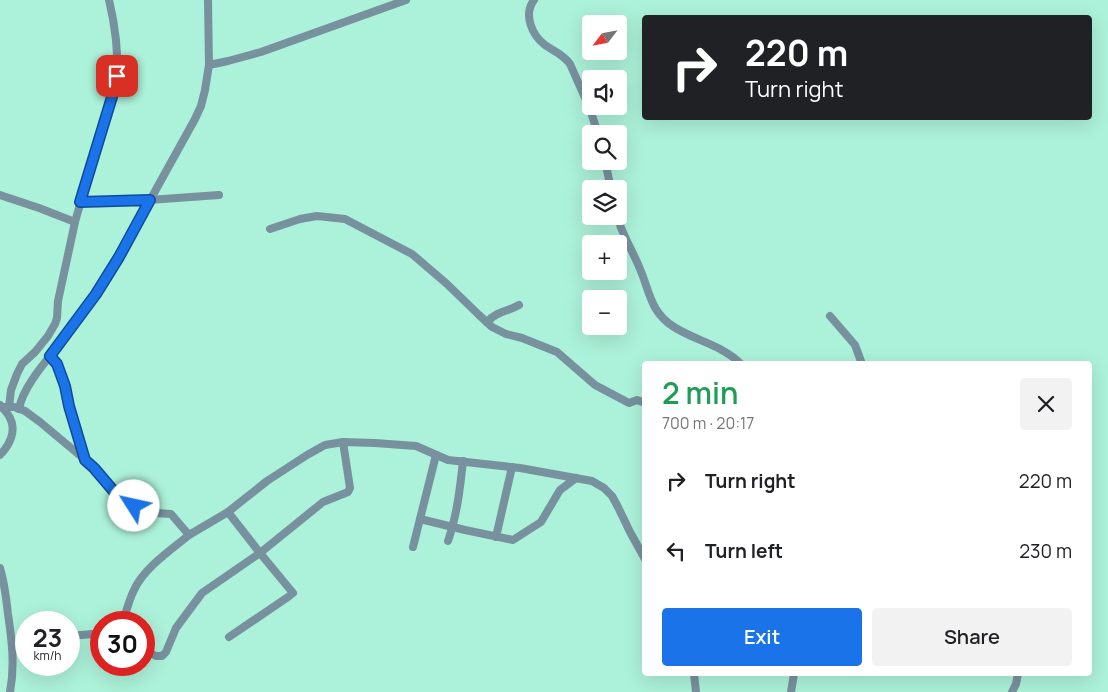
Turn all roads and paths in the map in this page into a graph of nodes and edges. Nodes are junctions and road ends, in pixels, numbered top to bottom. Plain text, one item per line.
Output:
1 (109, 0) edge
2 (208, 0) edge
3 (406, 0) edge
4 (534, 0) edge
5 (209, 65) junction
6 (595, 125) edge
7 (0, 195) edge
8 (219, 195) dead end
9 (150, 200) junction
10 (80, 202) junction
11 (75, 222) junction
12 (620, 225) edge
13 (270, 229) dead end
14 (519, 305) dead end
15 (830, 316) dead end
16 (487, 322) junction
17 (50, 356) junction
18 (737, 361) edge
19 (861, 361) edge
20 (642, 402) edge
21 (3, 406) edge
22 (19, 409) junction
23 (343, 442) junction
24 (0, 455) edge
25 (436, 455) junction
26 (85, 460) junction
27 (463, 461) junction
28 (512, 467) junction
29 (576, 478) junction
30 (228, 512) junction
31 (420, 519) junction
32 (453, 527) junction
33 (189, 535) junction
34 (496, 538) junction
35 (448, 541) dead end
36 (413, 547) dead end
37 (260, 553) junction
38 (642, 553) edge
39 (0, 568) edge
40 (127, 611) edge
41 (229, 637) dead end
42 (13, 648) joint
43 (155, 656) edge
44 (694, 676) edge
45 (794, 676) edge
46 (1018, 676) edge
47 (10, 692) edge
48 (696, 692) edge
49 (791, 692) edge
50 (1012, 692) edge

1 - 10 street
2 - 5 street
3 - 5 street
4 - 6 street
5 - 9 street
7 - 11 street
8 - 9 street
9 - 10 street
9 - 17 street
10 - 11 street
11 - 21 street
12 - 18 street
13 - 16 street
14 - 16 street
15 - 19 street
16 - 20 street
17 - 22 street
17 - 26 street
21 - 22 street
21 - 24 street
22 - 26 street
23 - 25 street
23 - 30 street
23 - 37 street
25 - 27 street
25 - 31 street
26 - 33 street
27 - 28 street
27 - 32 street
28 - 29 street
28 - 34 street
29 - 34 street
29 - 38 street
30 - 33 street
30 - 37 street
31 - 32 street
31 - 36 street
32 - 34 street
32 - 35 street
33 - 40 street
37 - 41 street
37 - 43 street
39 - 42 street
42 - 47 street
44 - 48 street
45 - 49 street
46 - 50 street

